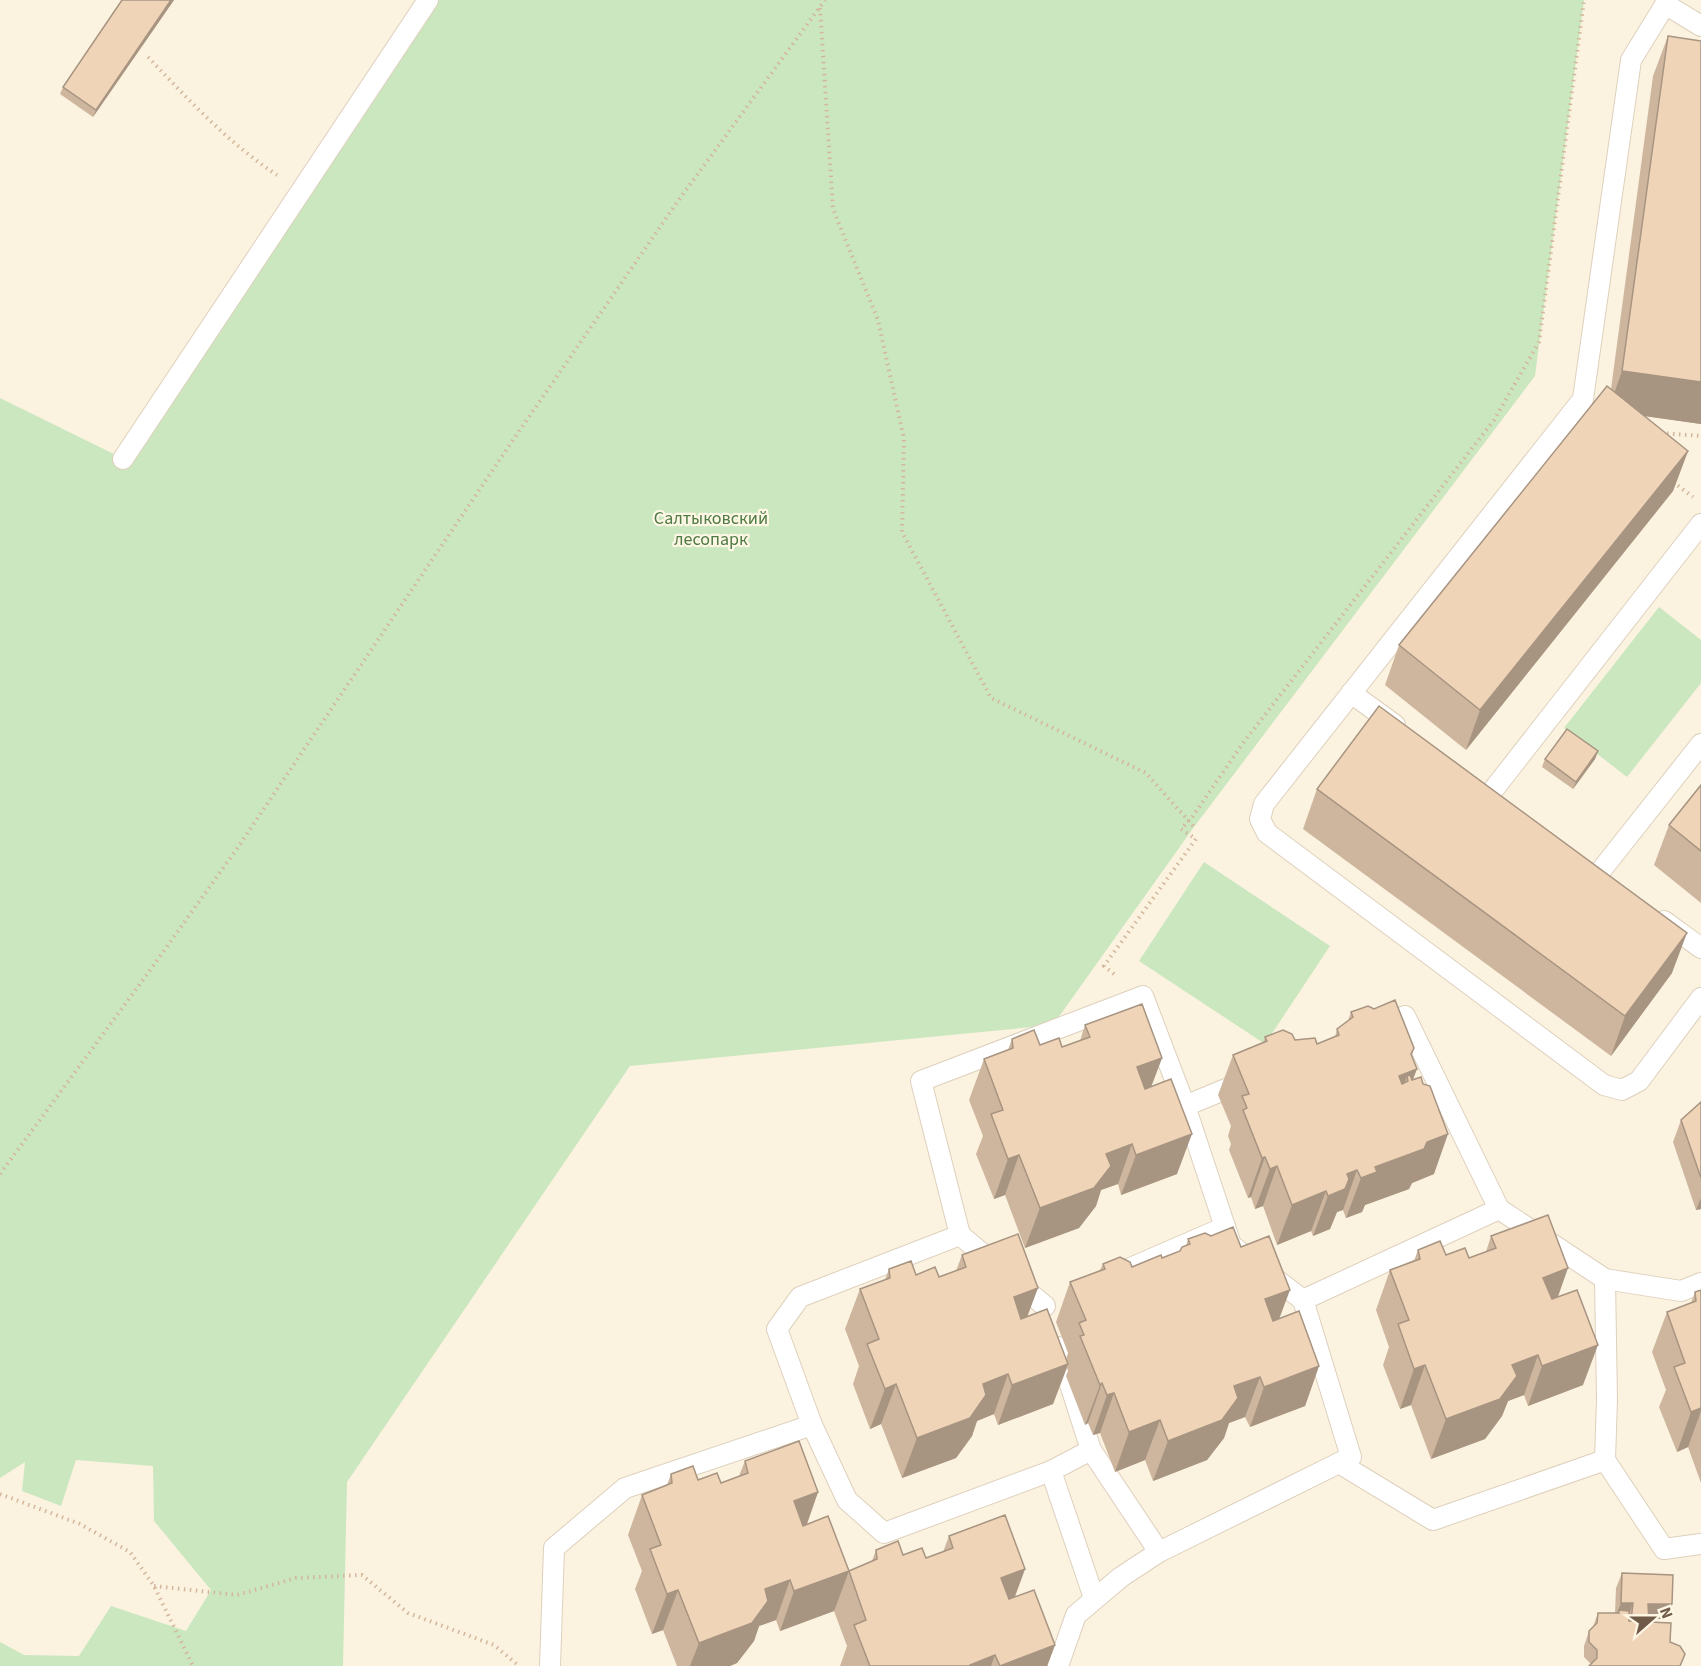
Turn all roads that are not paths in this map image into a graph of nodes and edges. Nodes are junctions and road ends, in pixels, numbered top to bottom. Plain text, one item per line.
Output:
1 (428, 0) edge
2 (1666, 2) edge
3 (1701, 26) edge
4 (123, 459) dead end
5 (1701, 524) edge
6 (1351, 693) junction
7 (1407, 733) edge
8 (1701, 744) edge
9 (1471, 780) edge
10 (1490, 794) junction
11 (1508, 807) edge
12 (1581, 860) edge
13 (1599, 873) junction
14 (1618, 887) edge
15 (1646, 907) edge
16 (1701, 948) edge
17 (1701, 998) edge
18 (1361, 1034) edge
19 (1262, 1074) edge
20 (1185, 1106) junction
21 (1499, 1209) junction
22 (1225, 1227) junction
23 (960, 1234) junction
24 (1109, 1278) edge
25 (1605, 1279) junction
26 (1701, 1283) edge
27 (1066, 1296) dead end
28 (1303, 1300) junction
29 (1046, 1306) junction
30 (812, 1425) junction
31 (1090, 1450) junction
32 (1605, 1460) junction
33 (1339, 1463) junction
34 (1051, 1471) junction
35 (1701, 1544) edge
36 (1159, 1552) junction
37 (1094, 1598) junction
38 (550, 1666) edge
39 (1058, 1666) edge

1 - 4 lane
2 - 3 lane
2 - 6 lane
5 - 10 lane
6 - 7 lane
6 - 17 lane
8 - 13 lane
9 - 10 lane
10 - 11 lane
12 - 13 lane
13 - 14 lane
15 - 16 lane
18 - 21 lane
19 - 20 lane
20 - 22 lane
20 - 23 lane
21 - 25 lane
21 - 28 lane
22 - 24 lane
22 - 28 lane
23 - 29 lane
23 - 30 lane
25 - 26 lane
25 - 32 lane
27 - 29 lane
28 - 33 lane
29 - 31 lane
30 - 34 lane
30 - 38 lane
31 - 34 lane
31 - 36 lane
32 - 33 lane
32 - 35 lane
33 - 36 lane
34 - 37 lane
36 - 37 lane
37 - 39 lane

